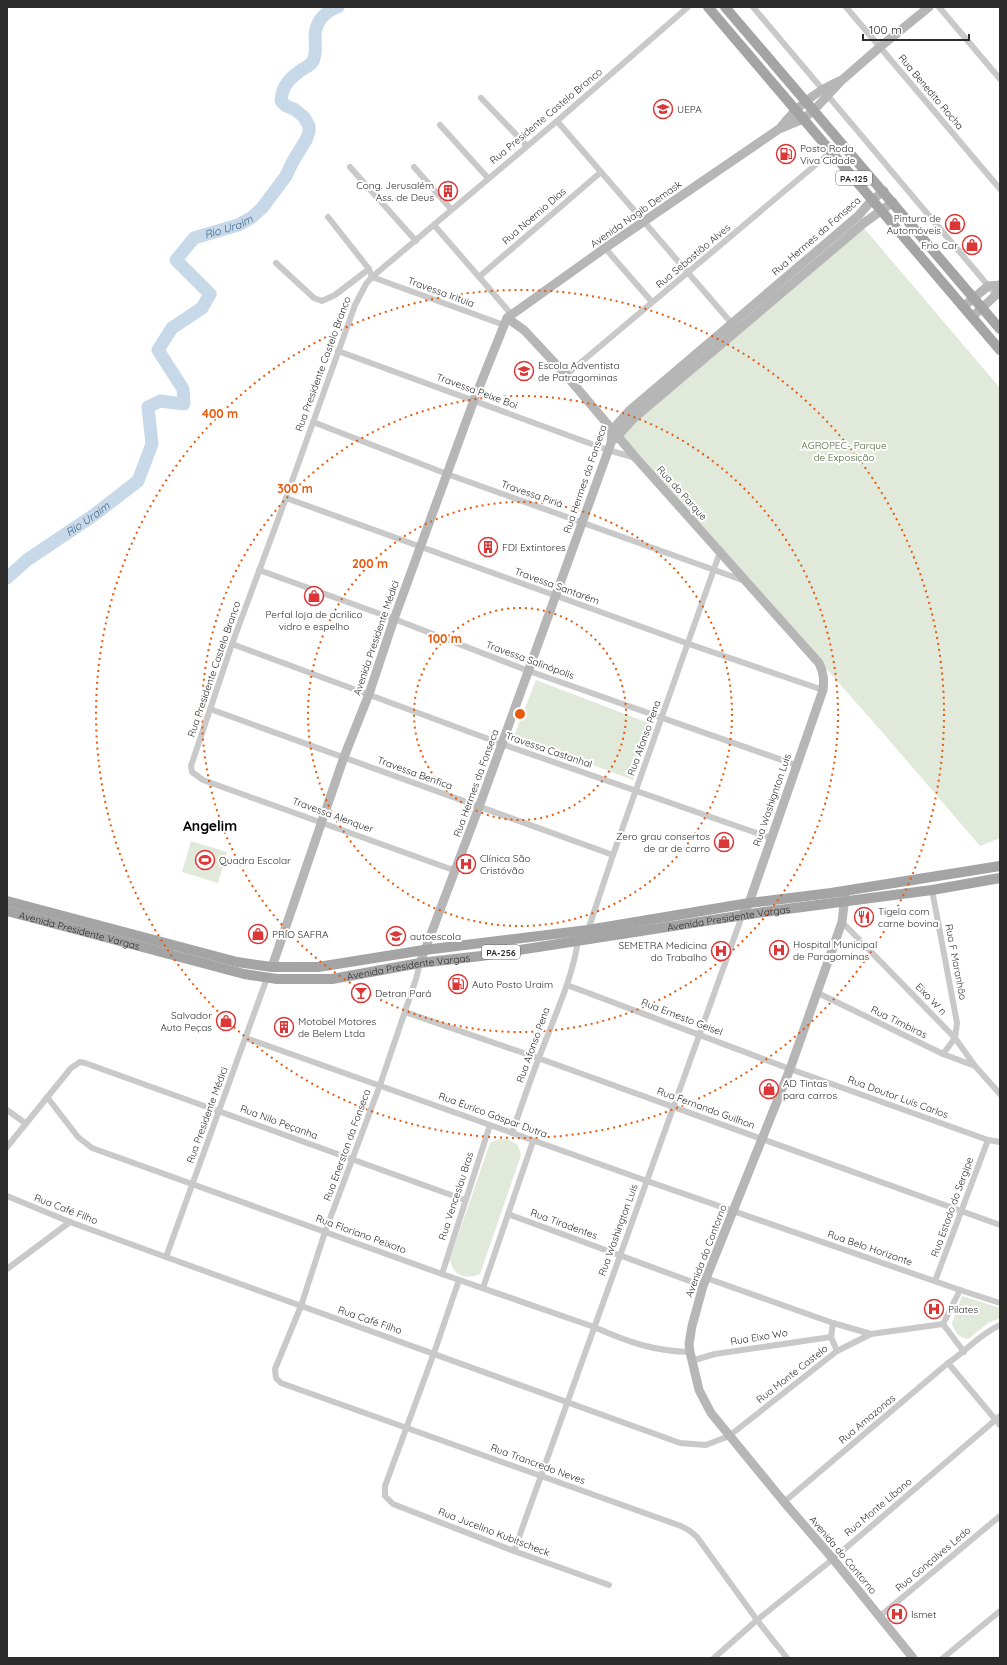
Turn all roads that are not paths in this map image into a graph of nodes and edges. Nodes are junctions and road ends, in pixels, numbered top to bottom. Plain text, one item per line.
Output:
1 (688, 7) edge
2 (708, 7) edge
3 (725, 7) edge
4 (753, 7) edge
5 (846, 7) edge
6 (928, 7) edge
7 (939, 7) edge
8 (880, 47) junction
9 (1000, 79) edge
10 (826, 92) junction
11 (481, 98) dead end
12 (806, 101) junction
13 (795, 110) junction
14 (814, 110) junction
15 (803, 119) junction
16 (557, 121) junction
17 (440, 125) dead end
18 (779, 129) junction
19 (527, 146) junction
20 (832, 151) junction
21 (350, 167) dead end
22 (414, 167) dead end
23 (600, 172) junction
24 (488, 178) junction
25 (1000, 189) edge
26 (884, 191) junction
27 (872, 200) junction
28 (893, 202) junction
29 (451, 210) junction
30 (881, 210) junction
31 (328, 218) dead end
32 (644, 222) junction
33 (434, 225) junction
34 (416, 240) junction
35 (606, 248) junction
36 (276, 264) dead end
37 (369, 269) junction
38 (688, 273) junction
39 (480, 276) junction
40 (372, 277) junction
41 (1000, 285) edge
42 (988, 286) junction
43 (996, 295) junction
44 (974, 298) junction
45 (652, 302) junction
46 (963, 307) junction
47 (983, 308) junction
48 (972, 317) junction
49 (508, 319) junction
50 (735, 327) junction
51 (1000, 329) edge
52 (1000, 350) edge
53 (338, 351) junction
54 (566, 375) junction
55 (474, 400) junction
56 (313, 422) junction
57 (615, 433) junction
58 (610, 446) junction
59 (636, 458) junction
60 (447, 474) junction
61 (286, 498) junction
62 (582, 522) junction
63 (420, 547) junction
64 (720, 552) junction
65 (259, 570) junction
66 (714, 570) junction
67 (745, 581) junction
68 (556, 596) junction
69 (394, 619) junction
70 (232, 644) junction
71 (689, 644) junction
72 (529, 671) junction
73 (822, 690) junction
74 (369, 694) junction
75 (210, 709) junction
76 (662, 718) junction
77 (502, 744) junction
78 (344, 757) junction
79 (796, 766) junction
80 (203, 780) joint
81 (636, 791) junction
82 (479, 807) junction
83 (323, 822) junction
84 (771, 838) junction
85 (613, 855) junction
86 (1000, 866) edge
87 (456, 871) junction
88 (1000, 878) edge
89 (932, 890) junction
90 (845, 896) junction
91 (749, 903) junction
92 (10, 907) edge
93 (742, 916) junction
94 (842, 922) junction
95 (588, 930) junction
96 (578, 941) junction
97 (424, 950) junction
98 (420, 963) junction
99 (272, 966) junction
100 (267, 978) junction
101 (567, 985) junction
102 (816, 992) junction
103 (405, 1012) junction
104 (699, 1034) junction
105 (246, 1038) junction
106 (955, 1038) junction
107 (943, 1054) junction
108 (538, 1058) junction
109 (975, 1066) junction
110 (790, 1069) junction
111 (380, 1085) junction
112 (1000, 1094) edge
113 (47, 1097) junction
114 (673, 1107) junction
115 (7, 1110) edge
116 (220, 1111) junction
117 (25, 1123) junction
118 (490, 1125) junction
119 (512, 1133) junction
120 (762, 1139) junction
121 (988, 1140) junction
122 (533, 1141) junction
123 (1000, 1142) edge
124 (7, 1147) edge
125 (353, 1159) junction
126 (647, 1181) junction
127 (192, 1184) junction
128 (7, 1196) edge
129 (465, 1200) junction
130 (733, 1211) junction
131 (961, 1211) junction
132 (508, 1214) junction
133 (70, 1222) junction
134 (1000, 1225) edge
135 (325, 1232) junction
136 (619, 1255) junction
137 (166, 1258) junction
138 (7, 1269) edge
139 (442, 1274) junction
140 (459, 1280) junction
141 (935, 1281) junction
142 (704, 1282) junction
143 (483, 1288) junction
144 (960, 1290) junction
145 (1000, 1303) edge
146 (301, 1306) junction
147 (834, 1323) junction
148 (943, 1324) junction
149 (1000, 1325) edge
150 (594, 1327) junction
151 (871, 1334) junction
152 (831, 1337) junction
153 (837, 1351) junction
154 (964, 1352) junction
155 (434, 1353) junction
156 (690, 1357) junction
157 (948, 1363) junction
158 (276, 1378) joint
159 (567, 1403) junction
160 (998, 1421) edge
161 (406, 1428) junction
162 (729, 1436) junction
163 (540, 1475) junction
164 (784, 1502) junction
165 (1000, 1516) edge
166 (514, 1551) junction
167 (833, 1559) junction
168 (609, 1585) dead end
169 (1000, 1611) edge
170 (879, 1617) junction
171 (757, 1620) junction
172 (714, 1658) edge
173 (787, 1658) edge
174 (913, 1658) edge
175 (943, 1658) edge

1 - 16 street, Rua Presidente Castelo Branco
2 - 13 main road, PA-125 / PA-125
3 - 12 main road, PA-125
4 - 10 street
5 - 8 street, Rua Benedito Rocha
6 - 8 street
7 - 9 street
8 - 10 street
8 - 25 street, Rua Benedito Rocha
10 - 12 street, Avenida Nagib Demask
10 - 14 street, Avenida Nagib Demask
10 - 42 street
11 - 19 street
12 - 13 street, Avenida Nagib Demask
12 - 14 main road, PA-125
13 - 15 main road, PA-125 / PA-125
13 - 18 street, Avenida Nagib Demask
14 - 15 street, Avenida Nagib Demask
14 - 26 main road, PA-125
15 - 18 street, Avenida Nagib Demask
15 - 20 main road, PA-125 / PA-125
16 - 19 street, Rua Presidente Castelo Branco
16 - 23 street
17 - 24 street
18 - 32 street, Avenida Nagib Demask
19 - 24 street, Rua Presidente Castelo Branco
20 - 27 main road, PA-125 / PA-125
20 - 38 street, Rua Sebastião Alves
21 - 34 street
22 - 29 street
23 - 32 street
23 - 39 street, Rua Noemio Dias
24 - 29 street, Rua Presidente Castelo Branco
26 - 27 street, Rua Hermes da Fonseca
26 - 28 main road, PA-125
27 - 30 main road, PA-125 / PA-125
27 - 50 street, Rua Hermes da Fonseca
28 - 30 street
28 - 44 main road, PA-125
29 - 33 street, Rua Presidente Castelo Branco
30 - 46 main road, PA-125 / PA-125
30 - 50 street
31 - 37 street
32 - 35 street, Avenida Nagib Demask
32 - 38 street
33 - 34 street, Rua Presidente Castelo Branco
33 - 39 street
34 - 40 street, Rua Presidente Castelo Branco
35 - 45 street
35 - 49 street, Avenida Nagib Demask
36 - 37 street
37 - 40 street
38 - 45 street, Rua Sebastião Alves
38 - 50 street
39 - 49 street
40 - 49 street, Travessa Irituia
40 - 53 street, Rua Presidente Castelo Branco
41 - 42 street
41 - 43 street
42 - 43 street
42 - 44 street
43 - 47 street
44 - 46 street
44 - 47 main road, PA-125
45 - 54 street, Rua Sebastião Alves
46 - 48 main road, PA-125 / PA-125
47 - 48 street
47 - 51 main road, PA-125
48 - 52 main road, PA-125 / PA-125
49 - 54 street, Rua do Parque
49 - 55 street, Avenida Presidente Médici
50 - 57 street
53 - 55 street, Travessa Peixe Boi
53 - 56 street, Rua Presidente Castelo Branco
54 - 57 street, Rua do Parque
55 - 58 street, Travessa Peixe Boi
55 - 60 street, Avenida Presidente Médici
56 - 60 street, Travessa Piriá
56 - 61 street, Rua Presidente Castelo Branco
57 - 58 street
57 - 59 street, Rua do Parque
58 - 59 street, Travessa Peixe Boi
58 - 62 street, Rua Hermes da Fonseca
59 - 64 street, Rua do Parque
60 - 62 street, Travessa Piriá
60 - 63 street, Avenida Presidente Médici
61 - 63 street, Travessa Santarém
61 - 65 street, Rua Presidente Castelo Branco
62 - 66 street, Travessa Piriá
62 - 68 street, Rua Hermes da Fonseca
63 - 68 street, Travessa Santarém
63 - 69 street, Avenida Presidente Médici
64 - 66 street, Rua Afonso Pena
64 - 67 street, Rua do Parque
65 - 69 street, Travessa Salinópolis
65 - 70 street, Rua Presidente Castelo Branco
66 - 67 street, Travessa Piriá
66 - 71 street, Rua Afonso Pena
67 - 73 street, Rua do Parque
68 - 71 street, Travessa Santarém
68 - 72 street, Rua Hermes da Fonseca
69 - 72 street, Travessa Salinópolis
69 - 74 street, Avenida Presidente Médici
70 - 74 street, Travessa Castanhal
70 - 75 street, Rua Presidente Castelo Branco
71 - 73 street, Travessa Santarém
71 - 76 street, Rua Afonso Pena
72 - 76 street, Travessa Salinópolis
72 - 77 street, Rua Hermes da Fonseca
73 - 79 street, Rua Washignton Luis
74 - 77 street, Travessa Castanhal
74 - 78 street, Avenida Presidente Médici
75 - 78 street, Travessa Benfica
75 - 80 street, Rua Presidente Castelo Branco
76 - 79 street, Travessa Salinópolis
76 - 81 street, Rua Afonso Pena
77 - 81 street, Travessa Castanhal
77 - 82 street, Rua Hermes da Fonseca
78 - 82 street, Travessa Benfica
78 - 83 street, Avenida Presidente Médici
79 - 84 street, Rua Washignton Luis
80 - 83 street, Travessa Alenquer
81 - 84 street, Travessa Castanhal
81 - 85 street, Rua Afonso Pena
82 - 85 street, Travessa Benfica
82 - 87 street, Rua Hermes da Fonseca
83 - 87 street, Travessa Alenquer
83 - 99 street, Avenida Presidente Médici
84 - 91 street, Rua Washignton Luis
85 - 95 street, Rua Afonso Pena
86 - 90 main road, Avenida Presidente Vargas / PA-256
87 - 97 street, Rua Hermes da Fonseca
88 - 89 main road, Avenida Presidente Vargas / PA-256
89 - 90 main road, Avenida Presidente Vargas / PA-256
89 - 106 street, Rua F Maranhão
90 - 91 main road, Avenida Presidente Vargas / PA-256
90 - 93 main road, Avenida Presidente Vargas / PA-256
90 - 94 street, Avenida do Contorno
91 - 93 street, Rua Washignton Luis
91 - 95 main road, Avenida Presidente Vargas / PA-256
92 - 99 main road, Avenida Presidente Vargas / PA-256
92 - 100 main road, Avenida Presidente Vargas / PA-256
93 - 96 main road, Avenida Presidente Vargas / PA-256
93 - 104 street, Rua Washington Luís
94 - 102 street, Avenida do Contorno
94 - 106 street, Eixo W n
95 - 97 main road, Avenida Presidente Vargas / PA-256
96 - 98 main road, Avenida Presidente Vargas / PA-256
96 - 101 street, Rua Afonso Pena
97 - 98 street, Rua Hermes da Fonseca
97 - 99 main road, Avenida Presidente Vargas / PA-256
98 - 100 main road, Avenida Presidente Vargas / PA-256
98 - 103 street, Rua Enerston da Fonseca
100 - 105 street, Rua Presidente Médici
101 - 104 street, Rua Ernesto Geisel
101 - 108 street, Rua Afonso Pena
102 - 107 street, Rua Timbiras
102 - 110 street, Avenida do Contorno
103 - 108 street, Rua Fernando Guilhon
103 - 111 street, Rua Enerston da Fonseca
104 - 110 street, Rua Ernesto Geisel
104 - 114 street, Rua Washington Luís
105 - 111 street, Rua Euríco Gáspar Dutra
105 - 116 street, Rua Presidente Médici
106 - 107 street
106 - 109 street, Eixo W n
107 - 109 street, Rua Timbiras
108 - 114 street, Rua Fernando Guilhon
108 - 119 street, Rua Afonso Pena
109 - 112 street, Eixo W n
110 - 120 street, Avenida do Contorno
110 - 121 street, Rua Doutor Luís Carlos
111 - 118 street, Rua Euríco Gáspar Dutra
111 - 125 street, Rua Enerston da Fonseca
113 - 116 street, Rua Nilo Peçanha
113 - 117 street
113 - 127 street, Rua Floriano Peixoto
114 - 120 street, Rua Fernando Guilhon
114 - 126 street, Rua Washington Luís
115 - 117 street
116 - 125 street, Rua Nilo Peçanha
116 - 127 street, Rua Presidente Médici
117 - 124 street
118 - 119 street, Rua Euríco Gáspar Dutra
118 - 129 street, Rua Venceslau Bras
119 - 122 street, Rua Euríco Gáspar Dutra
120 - 130 street, Avenida do Contorno
120 - 131 street, Rua Fernando Guilhon
121 - 123 street, Rua Doutor Luís Carlos
121 - 131 street, Rua Estado do Sergipe
122 - 126 street, Rua Euríco Gáspar Dutra
122 - 132 street
125 - 129 street, Rua Nilo Peçanha
125 - 135 street, Rua Enerston da Fonseca
126 - 130 street, Rua Euríco Gáspar Dutra
126 - 136 street, Rua Washington Luís
127 - 135 street, Rua Floriano Peixoto
127 - 137 street, Rua Presidente Médici
128 - 133 street, Rua Café Filho
129 - 139 street, Rua Venceslau Bras
130 - 141 street, Rua Belo Horizonte
130 - 142 street, Avenida do Contorno
131 - 134 street, Rua Fernando Guilhon
131 - 141 street, Rua Estado do Sergipe
132 - 136 street, Rua Tiradentes
132 - 143 street
133 - 137 street, Rua Café Filho
133 - 138 street
135 - 139 street, Rua Floriano Peixoto
135 - 146 street, Rua Enerston da Fonseca
136 - 142 street, Rua Tiradentes
136 - 150 street, Rua Washington Luís
137 - 146 street, Rua Café Filho
139 - 140 street, Rua Floriano Peixoto
140 - 143 street, Rua Floriano Peixoto
140 - 155 street
141 - 144 street, Rua Belo Horizonte
142 - 147 street, Rua Tiradentes
142 - 156 street, Avenida do Contorno
143 - 150 street, Rua Floriano Peixoto
144 - 145 street, Rua Belo Horizonte
144 - 148 street
146 - 155 street, Rua Café Filho
146 - 158 street, Rua Enerston da Fonseca
147 - 151 street, Rua Tiradentes
147 - 152 street
148 - 151 street
148 - 154 street
149 - 154 street, Rua Amazonas
150 - 156 street, Rua Floriano Peixoto
150 - 159 street, Rua Washington Luís
151 - 153 street, Rua Monte Castelo
152 - 153 street
152 - 156 street, Rua Eixo Wo
153 - 162 street, Rua Monte Castelo
154 - 157 street, Rua Amazonas
155 - 159 street, Rua Café Filho
155 - 161 street
156 - 162 street, Avenida do Contorno
157 - 160 street
157 - 164 street, Rua Amazonas
158 - 161 street, Rua Trancredo Neves
159 - 162 street, Rua Café Filho
159 - 163 street, Rua Washington Luís
160 - 167 street, Rua Monte Líbano
161 - 163 street, Rua Trancredo Neves
161 - 166 street, Rua Jucelino Kubitscheck
162 - 164 street, Avenida do Contorno
163 - 166 street, Rua Washington Luís
163 - 171 street, Rua Trancredo Neves
164 - 167 street, Avenida do Contorno
165 - 170 street, Rua Gonçalves Ledo
166 - 168 street, Rua Jucelino Kubitscheck
167 - 170 street, Avenida do Contorno
167 - 171 street, Rua Monte Líbano
169 - 175 street
170 - 174 street, Avenida do Contorno
171 - 172 street, Rua Monte Líbano
171 - 173 street, Rua Trancredo Neves

